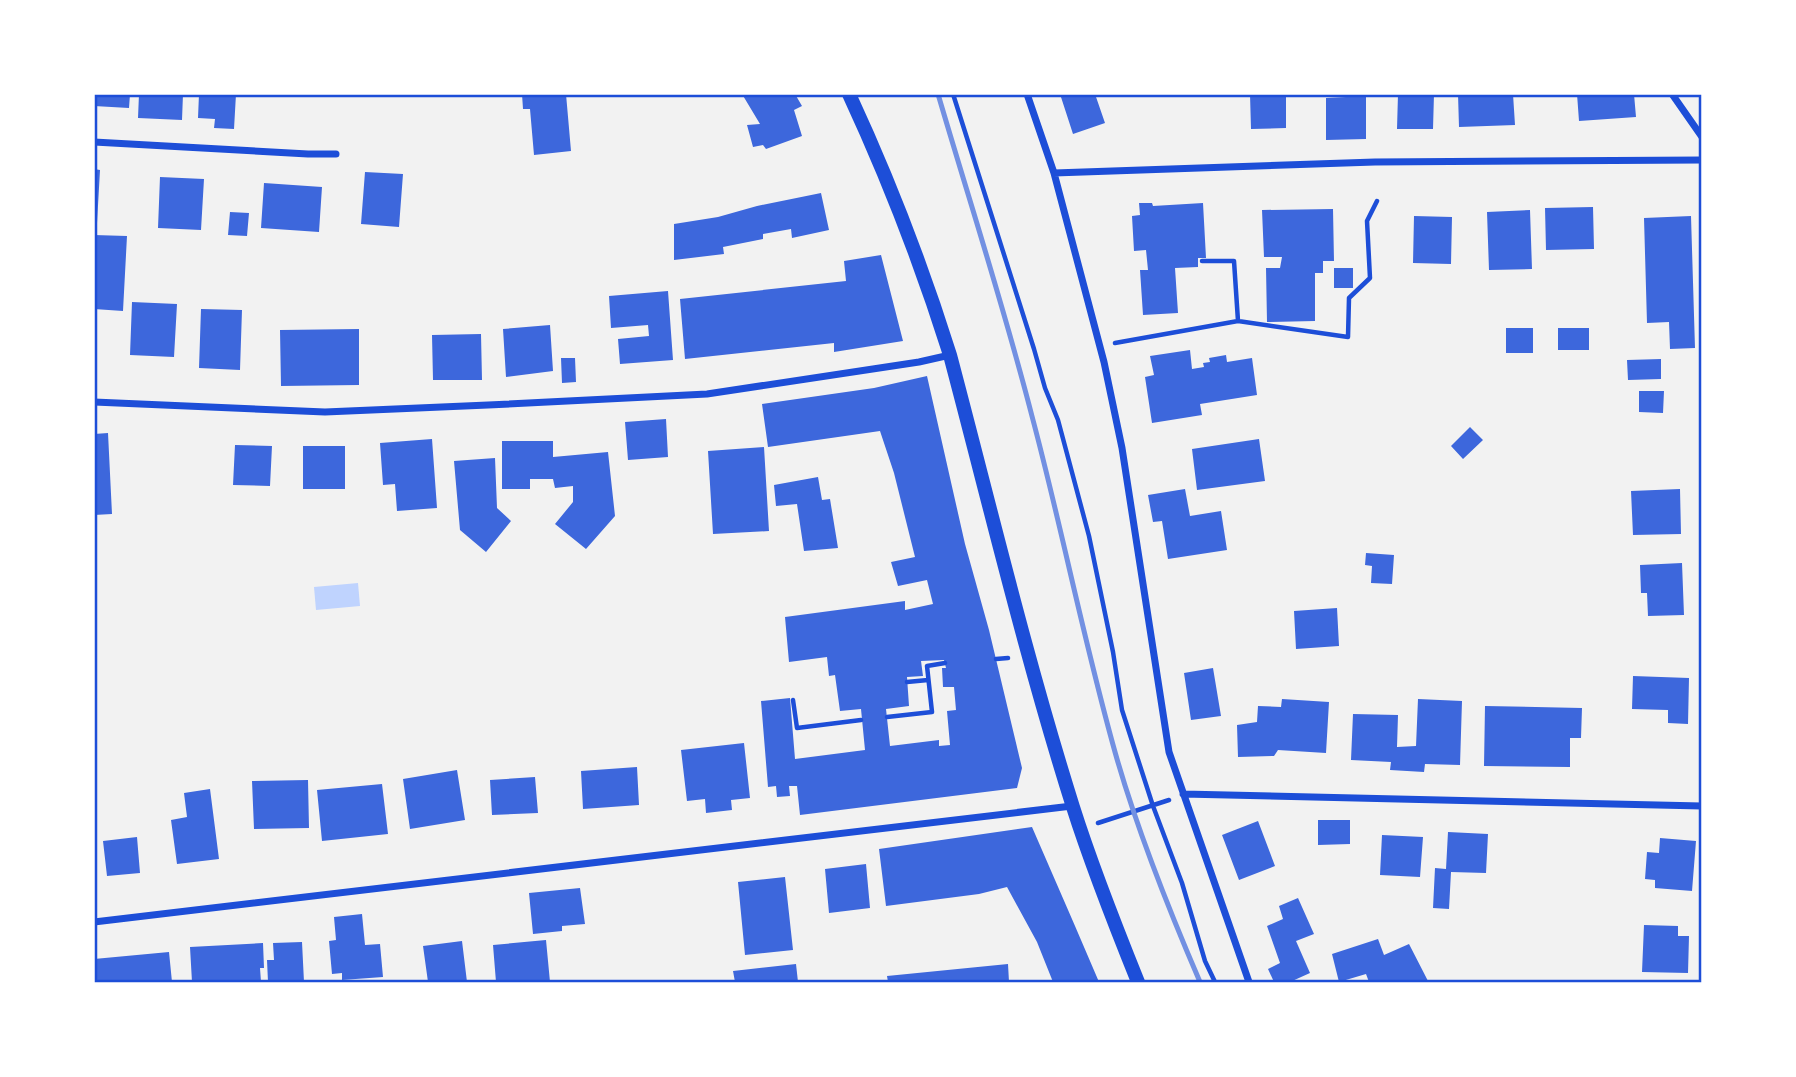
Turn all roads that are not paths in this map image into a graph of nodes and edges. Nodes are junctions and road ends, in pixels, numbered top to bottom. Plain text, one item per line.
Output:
1 (849, 94) edge
2 (1027, 94) edge
3 (1672, 94) edge
4 (1702, 137) edge
5 (94, 142) edge
6 (337, 154) dead end
7 (1702, 160) edge
8 (1054, 173) junction
9 (950, 355) junction
10 (94, 402) edge
11 (1183, 794) junction
12 (1073, 806) junction
13 (1702, 806) edge
14 (94, 922) edge
15 (1138, 982) edge
16 (1249, 982) edge

1 - 9 main road
2 - 8 street
3 - 4 street
5 - 6 street
7 - 8 street
8 - 11 street
9 - 10 street
9 - 12 main road
11 - 13 street
11 - 16 street
12 - 14 street
12 - 15 main road

